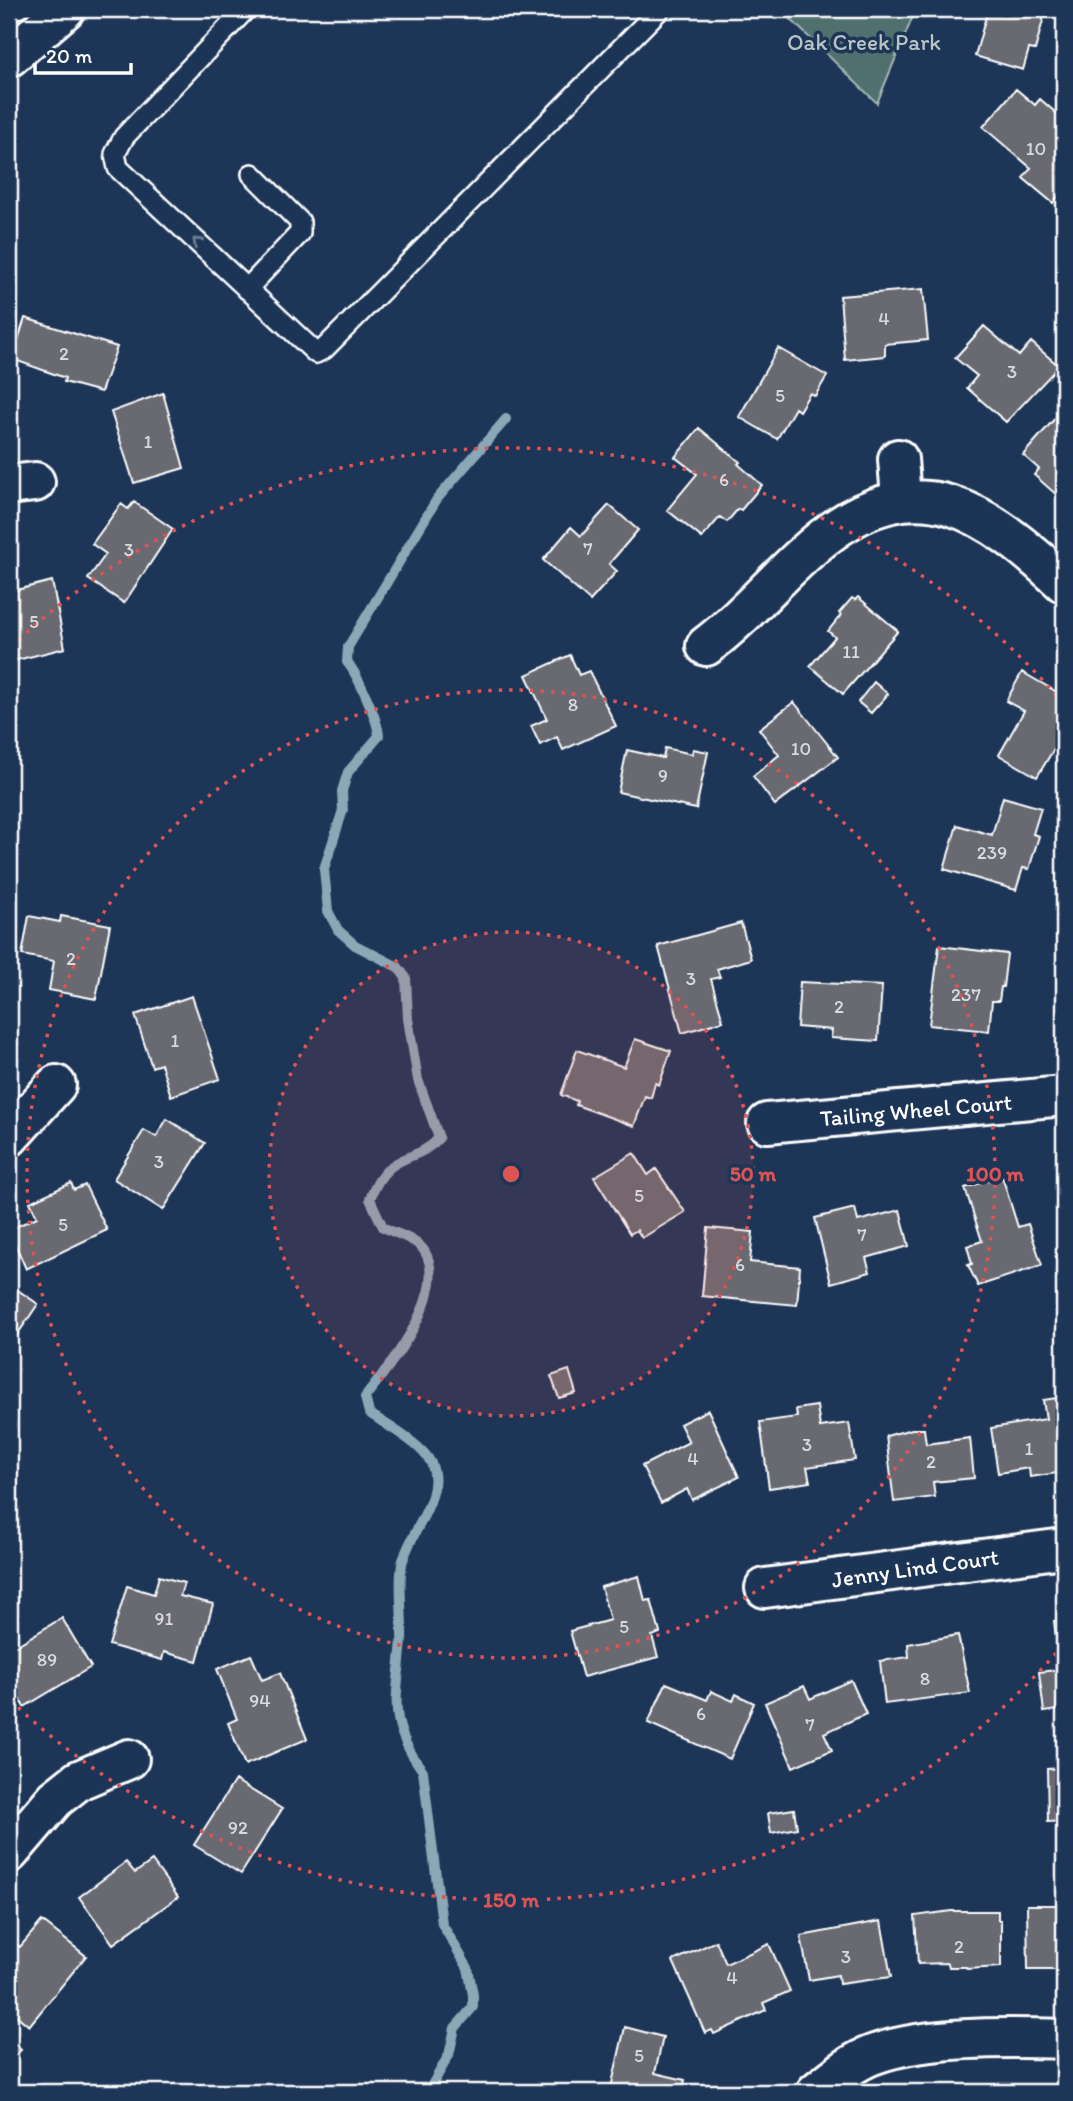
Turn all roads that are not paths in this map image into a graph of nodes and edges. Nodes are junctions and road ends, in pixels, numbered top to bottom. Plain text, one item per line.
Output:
1 (65, 9) edge
2 (246, 9) edge
3 (660, 9) edge
4 (9, 57) edge
5 (252, 174) dead end
6 (247, 289) junction
7 (898, 459) dead end
8 (901, 499) junction
9 (1064, 583) edge
10 (706, 646) dead end
11 (56, 1085) dead end
12 (1064, 1096) edge
13 (767, 1123) dead end
14 (9, 1138) edge
15 (1064, 1548) edge
16 (765, 1588) dead end
17 (129, 1759) dead end
18 (9, 1853) edge
19 (1064, 2039) edge
20 (817, 2092) edge

1 - 4 street
6 -> 2 lane
3 - 6 lane
5 - 6 lane
7 - 8 street
8 - 9 street
8 - 10 street
11 - 14 street
12 - 13 street, Tailing Wheel Court
15 - 16 street, Jenny Lind Court
17 - 18 street
19 - 20 street

